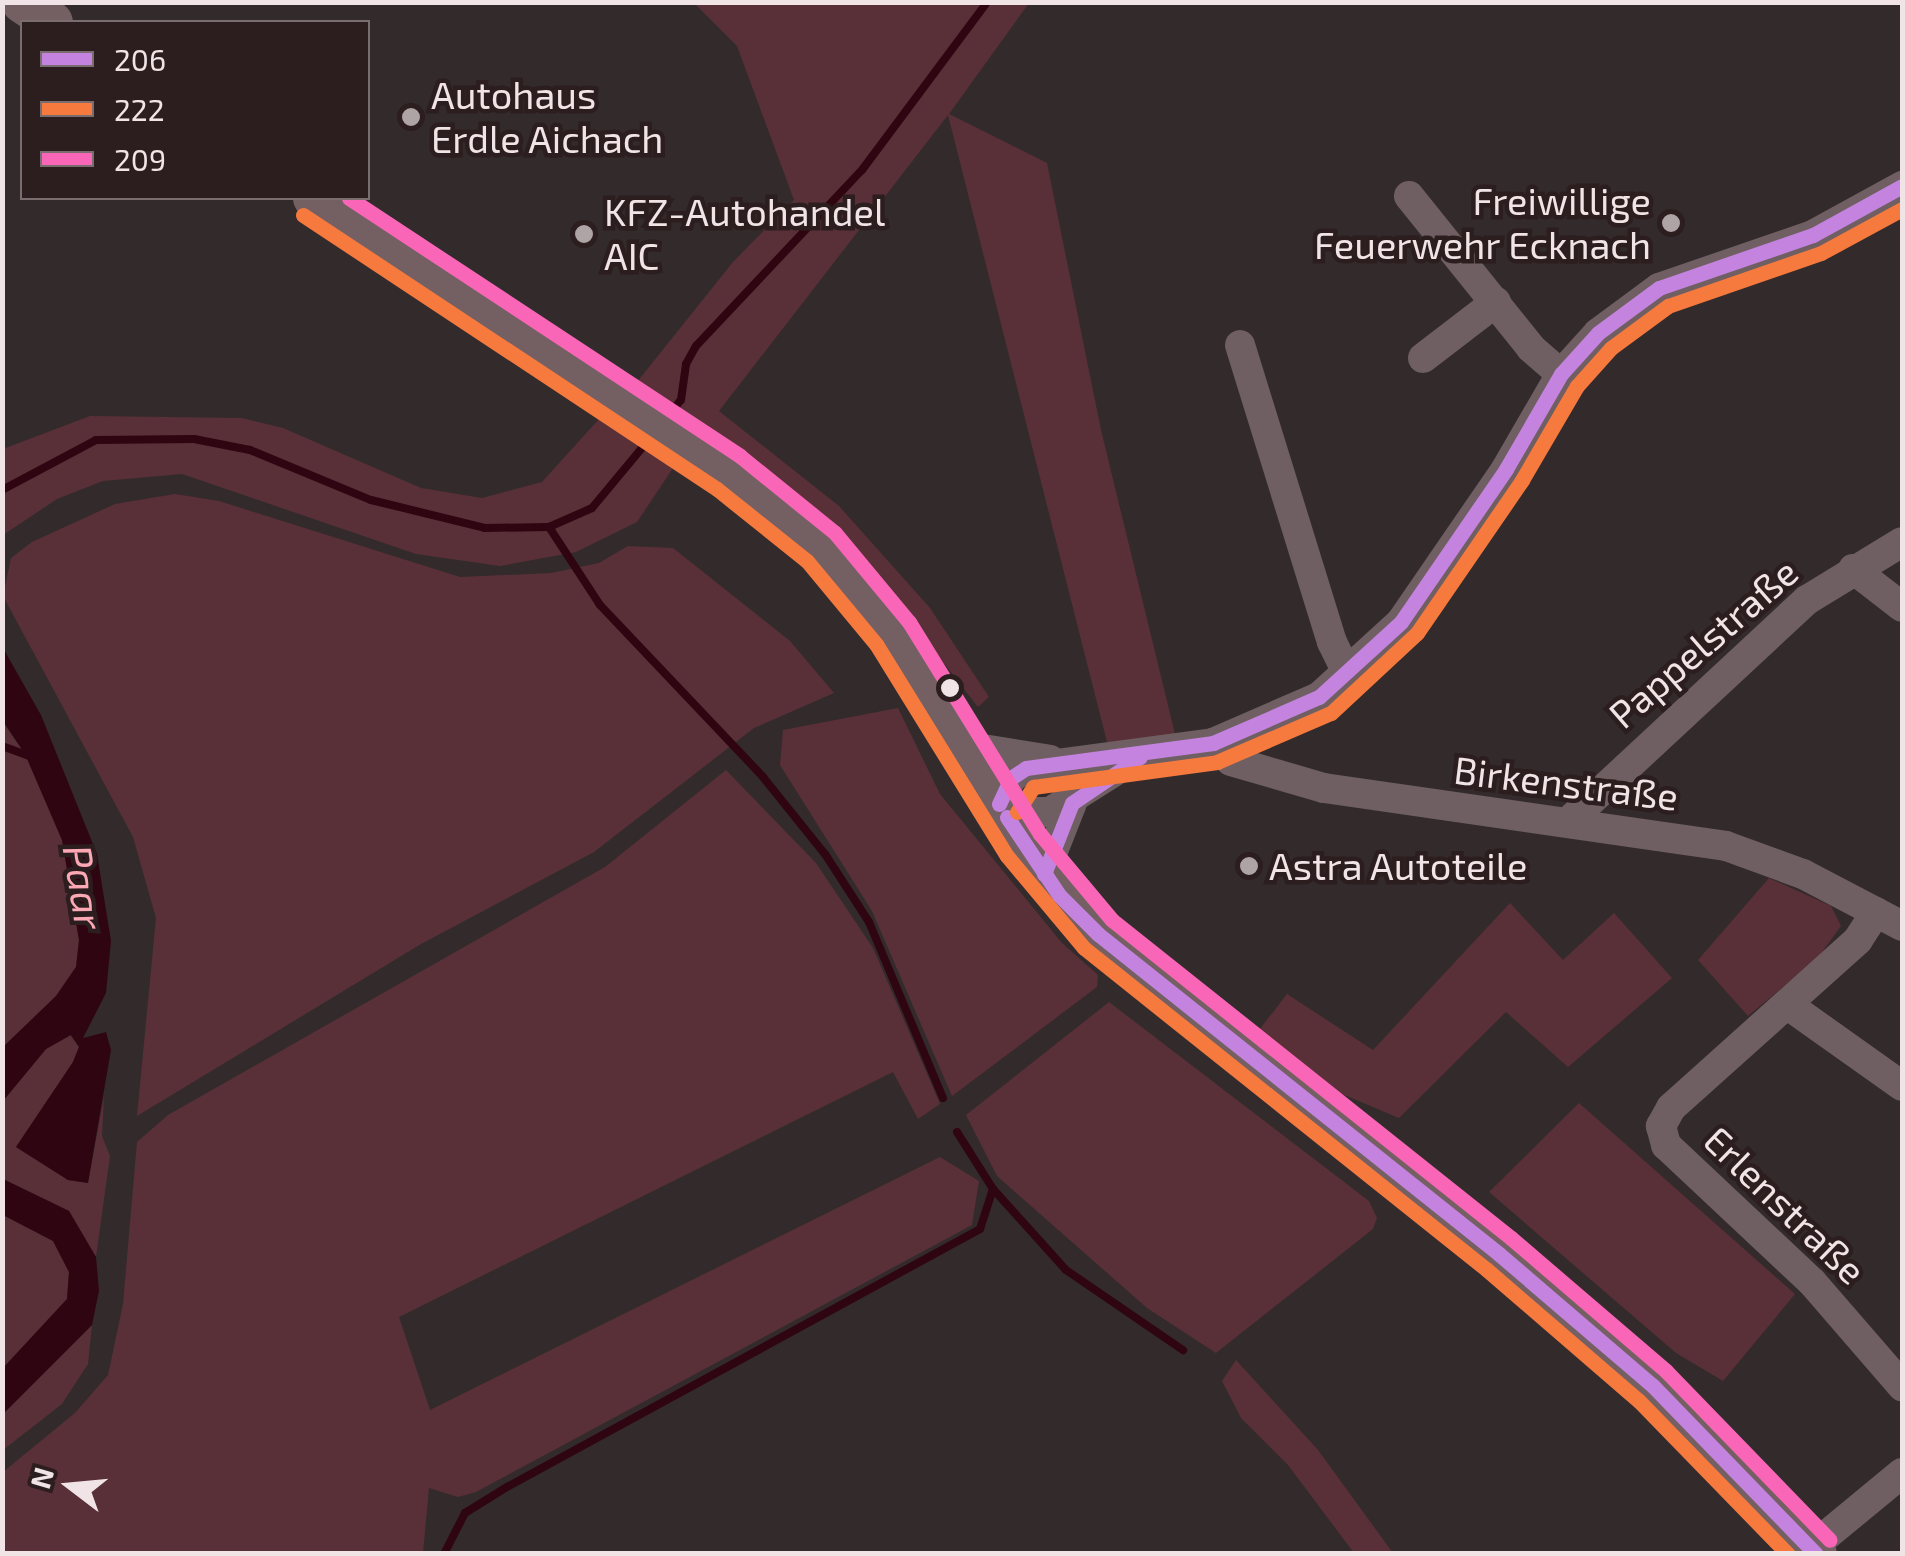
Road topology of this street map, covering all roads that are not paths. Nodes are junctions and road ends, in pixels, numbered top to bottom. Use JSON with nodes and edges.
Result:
{"nodes":[{"id":1,"x":22,"y":2,"type":"edge"},
{"id":2,"x":49,"y":20,"type":"edge"},
{"id":3,"x":1902,"y":186,"type":"edge"},
{"id":4,"x":1409,"y":196,"type":"dead end"},
{"id":5,"x":317,"y":200,"type":"edge"},
{"id":6,"x":1496,"y":302,"type":"junction"},
{"id":7,"x":1240,"y":345,"type":"dead end"},
{"id":8,"x":1422,"y":358,"type":"dead end"},
{"id":9,"x":1561,"y":374,"type":"junction"},
{"id":10,"x":1902,"y":542,"type":"edge"},
{"id":11,"x":1853,"y":569,"type":"junction"},
{"id":12,"x":1902,"y":607,"type":"edge"},
{"id":13,"x":1348,"y":675,"type":"junction"},
{"id":14,"x":1213,"y":743,"type":"junction"},
{"id":15,"x":964,"y":746,"type":"junction"},
{"id":16,"x":1137,"y":757,"type":"junction"},
{"id":17,"x":1058,"y":762,"type":"junction"},
{"id":18,"x":1072,"y":803,"type":"junction"},
{"id":19,"x":999,"y":804,"type":"junction"},
{"id":20,"x":1570,"y":821,"type":"junction"},
{"id":21,"x":1044,"y":874,"type":"junction"},
{"id":22,"x":1889,"y":919,"type":"edge"},
{"id":23,"x":1788,"y":1004,"type":"junction"},
{"id":24,"x":1902,"y":1086,"type":"edge"},
{"id":25,"x":1902,"y":1386,"type":"edge"},
{"id":26,"x":1902,"y":1474,"type":"edge"},
{"id":27,"x":1813,"y":1551,"type":"edge"}],
"edges":[{"from":1,"to":2,"type":"main road"},
{"from":3,"to":9,"type":"street"},
{"from":4,"to":6,"type":"street"},
{"from":5,"to":15,"type":"main road"},
{"from":6,"to":8,"type":"street"},
{"from":6,"to":9,"type":"street"},
{"from":7,"to":13,"type":"street"},
{"from":9,"to":13,"type":"street"},
{"from":10,"to":11,"type":"street","name":"Pappelstraße"},
{"from":11,"to":12,"type":"street"},
{"from":11,"to":20,"type":"street","name":"Pappelstraße"},
{"from":13,"to":14,"type":"street"},
{"from":14,"to":16,"type":"street"},
{"from":14,"to":20,"type":"street","name":"Birkenstraße"},
{"from":15,"to":17,"type":"street"},
{"from":15,"to":19,"type":"main road"},
{"from":16,"to":17,"type":"street"},
{"from":16,"to":18,"type":"street"},
{"from":17,"to":19,"type":"street"},
{"from":18,"to":19,"type":"street"},
{"from":18,"to":21,"type":"street"},
{"from":19,"to":21,"type":"main road"},
{"from":20,"to":22,"type":"street","name":"Birkenstraße"},
{"from":21,"to":27,"type":"main road"},
{"from":22,"to":23,"type":"street","name":"Erlenstraße"},
{"from":23,"to":24,"type":"street"},
{"from":23,"to":25,"type":"street","name":"Erlenstraße"},
{"from":26,"to":27,"type":"street"}]}
